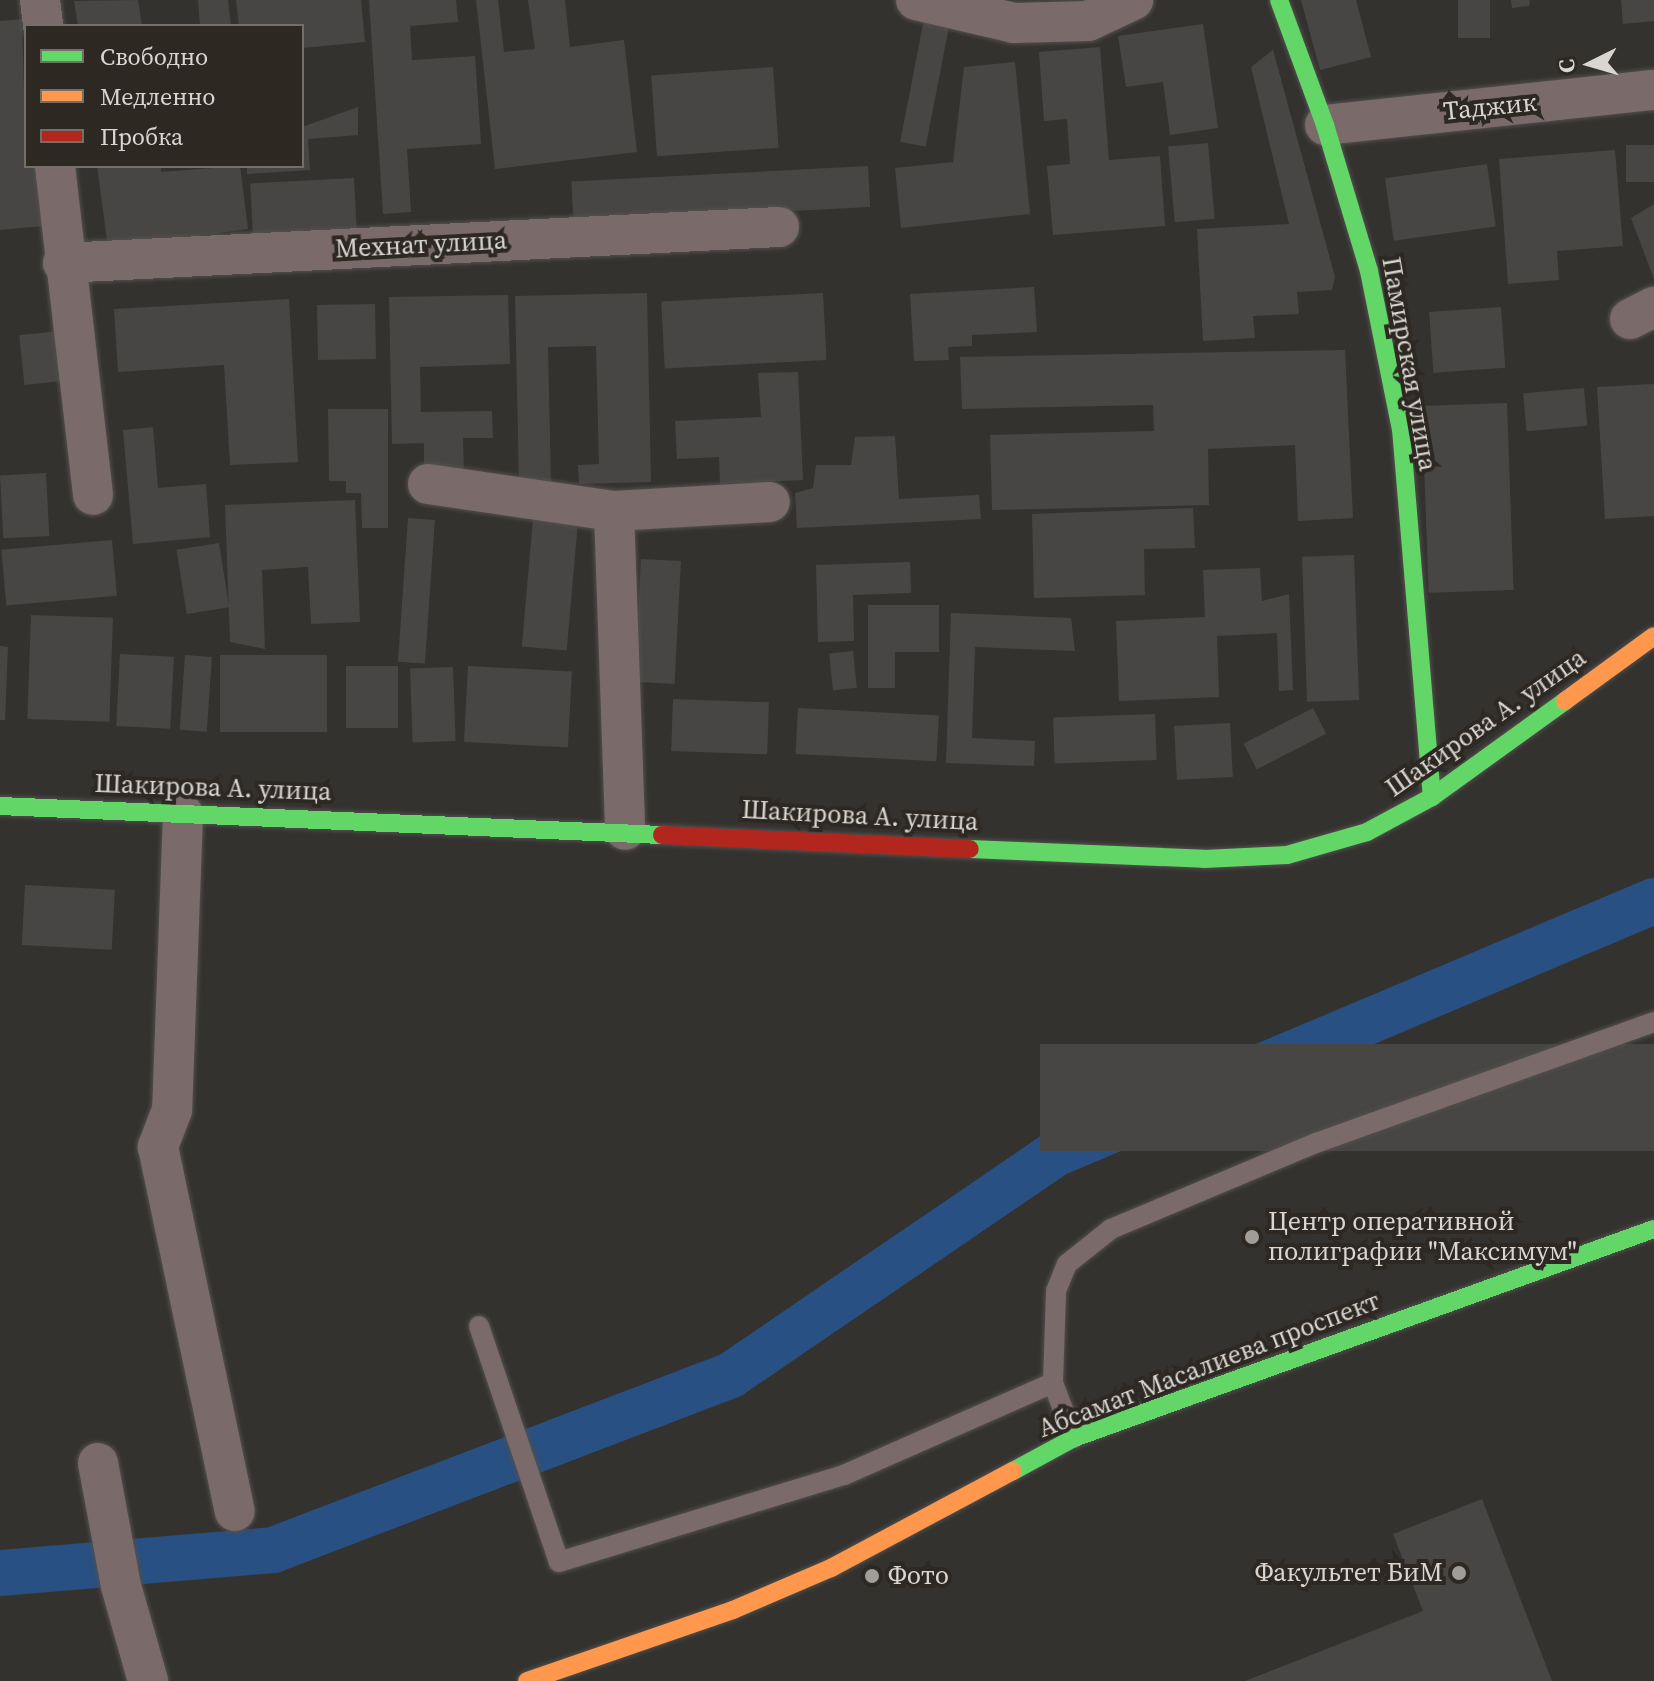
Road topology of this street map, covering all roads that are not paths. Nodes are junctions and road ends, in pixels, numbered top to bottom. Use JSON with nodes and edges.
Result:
{"nodes":[{"id":1,"x":40,"y":0,"type":"edge"},
{"id":2,"x":916,"y":0,"type":"edge"},
{"id":3,"x":1133,"y":0,"type":"edge"},
{"id":4,"x":1279,"y":0,"type":"edge"},
{"id":5,"x":43,"y":24,"type":"edge"},
{"id":6,"x":1654,"y":90,"type":"edge"},
{"id":7,"x":1325,"y":125,"type":"junction"},
{"id":8,"x":55,"y":168,"type":"edge"},
{"id":9,"x":779,"y":227,"type":"dead end"},
{"id":10,"x":63,"y":263,"type":"junction"},
{"id":11,"x":428,"y":484,"type":"dead end"},
{"id":12,"x":93,"y":495,"type":"dead end"},
{"id":13,"x":770,"y":502,"type":"dead end"},
{"id":14,"x":614,"y":511,"type":"junction"},
{"id":15,"x":1654,"y":636,"type":"edge"},
{"id":16,"x":1432,"y":797,"type":"junction"},
{"id":17,"x":0,"y":806,"type":"edge"},
{"id":18,"x":183,"y":814,"type":"junction"},
{"id":19,"x":625,"y":830,"type":"junction"},
{"id":20,"x":1654,"y":1022,"type":"edge"},
{"id":21,"x":1654,"y":1229,"type":"edge"},
{"id":22,"x":479,"y":1326,"type":"dead end"},
{"id":23,"x":1053,"y":1383,"type":"junction"},
{"id":24,"x":1074,"y":1438,"type":"junction"},
{"id":25,"x":98,"y":1463,"type":"dead end"},
{"id":26,"x":235,"y":1511,"type":"dead end"},
{"id":27,"x":602,"y":1654,"type":"junction"},
{"id":28,"x":609,"y":1676,"type":"edge"},
{"id":29,"x":148,"y":1681,"type":"edge"},
{"id":30,"x":527,"y":1681,"type":"edge"}],
"edges":[{"from":1,"to":5,"type":"street"},
{"from":2,"to":3,"type":"street"},
{"from":4,"to":7,"type":"main road","name":"Памирская улица"},
{"from":6,"to":7,"type":"street","name":"Таджик"},
{"from":7,"to":16,"type":"main road","name":"Памирская улица"},
{"from":8,"to":10,"type":"street"},
{"from":9,"to":10,"type":"street","name":"Мехнат улица"},
{"from":10,"to":12,"type":"street"},
{"from":11,"to":14,"type":"street"},
{"from":13,"to":14,"type":"street"},
{"from":14,"to":19,"type":"street"},
{"from":15,"to":16,"type":"main road","name":"Шакирова А. улица"},
{"from":16,"to":19,"type":"main road","name":"Шакирова А. улица"},
{"from":17,"to":18,"type":"main road","name":"Шакирова А. улица"},
{"from":18,"to":19,"type":"main road","name":"Шакирова А. улица"},
{"from":18,"to":26,"type":"street"},
{"from":20,"to":23,"type":"lane"},
{"from":21,"to":24,"type":"main road","name":"Абсамат Масалиева проспект"},
{"from":22,"to":23,"type":"lane"},
{"from":23,"to":24,"type":"lane"},
{"from":24,"to":27,"type":"main road","name":"Абсамат Масалиева проспект"},
{"from":25,"to":29,"type":"street"},
{"from":27,"to":28,"type":"main road"},
{"from":27,"to":30,"type":"main road","name":"Абсамат Масалиева проспект"}]}
